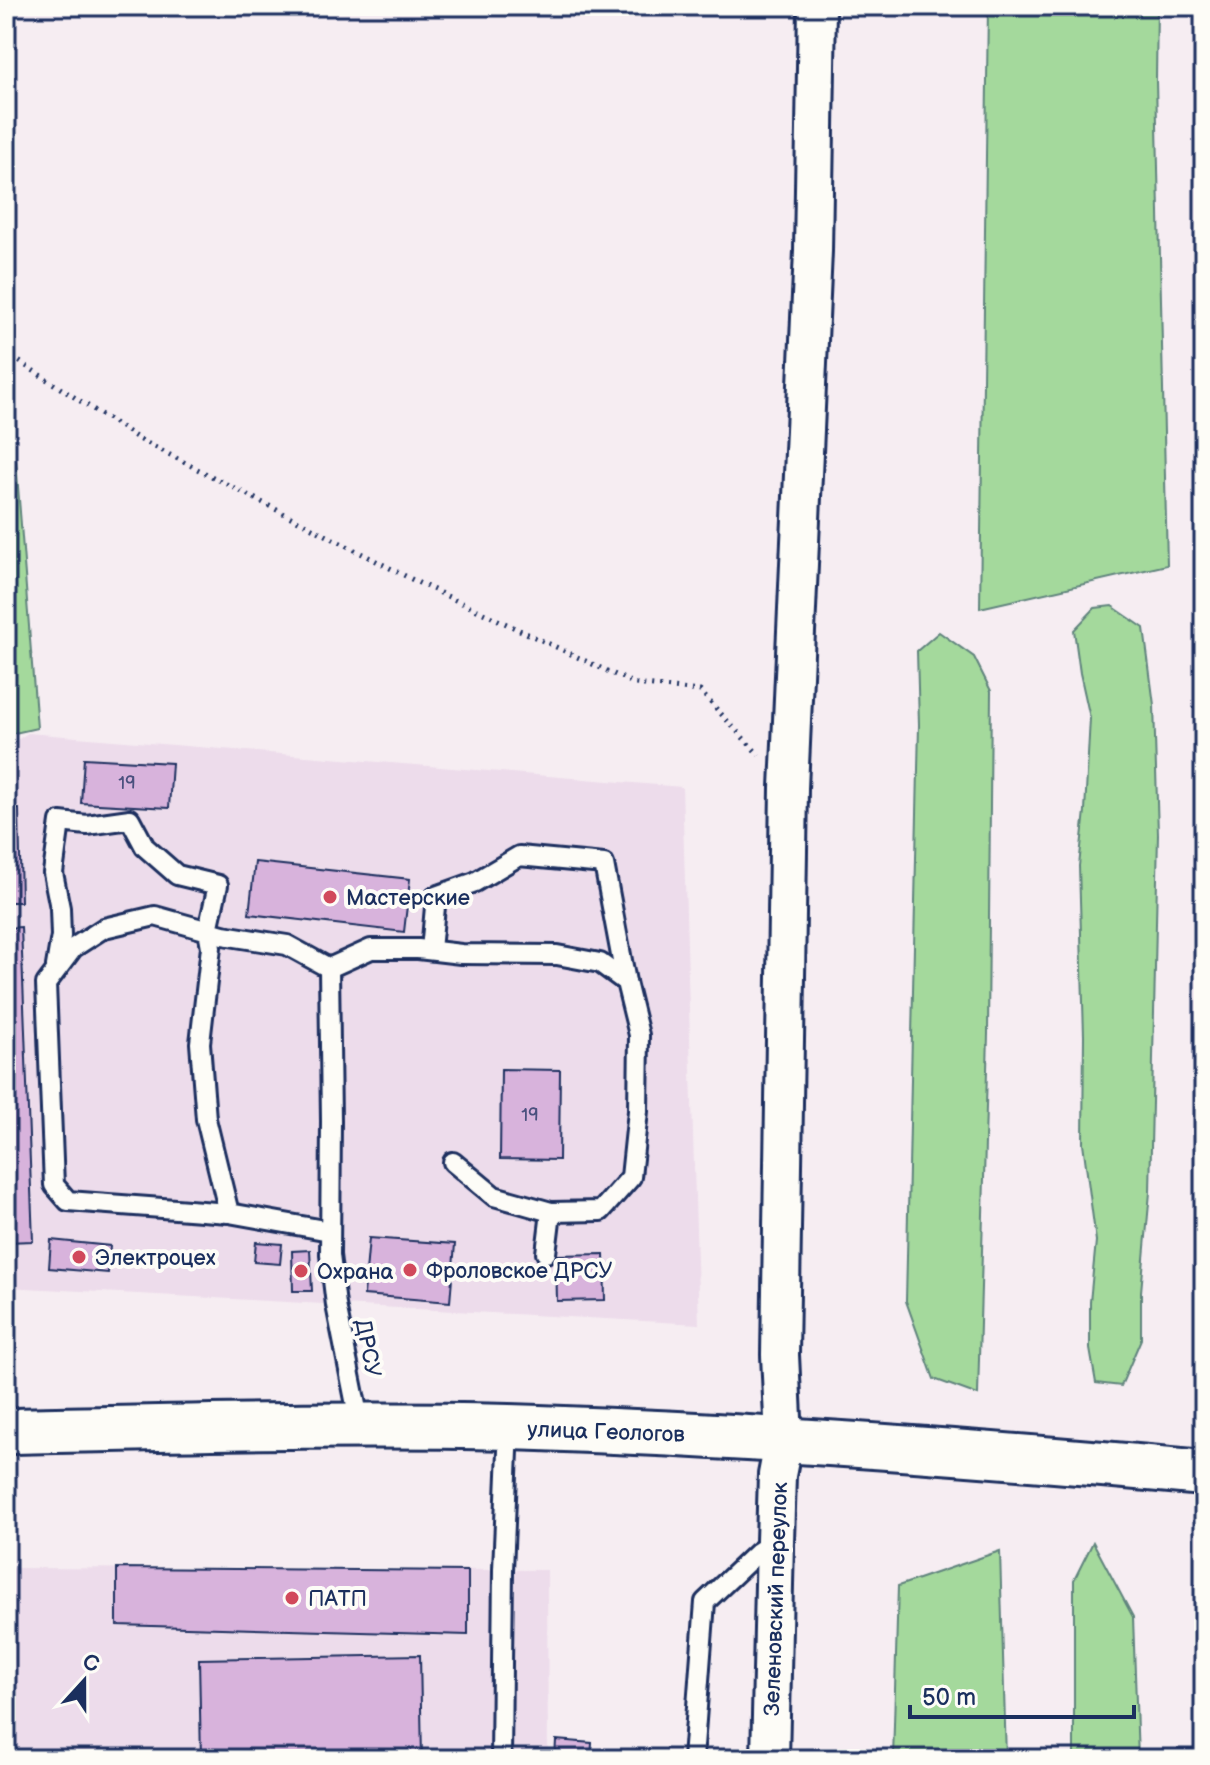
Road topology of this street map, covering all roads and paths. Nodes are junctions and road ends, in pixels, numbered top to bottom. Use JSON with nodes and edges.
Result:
{"nodes":[{"id":1,"x":817,"y":6,"type":"edge"},
{"id":2,"x":6,"y":353,"type":"edge"},
{"id":3,"x":789,"y":788,"type":"junction"},
{"id":4,"x":208,"y":930,"type":"junction"},
{"id":5,"x":431,"y":950,"type":"junction"},
{"id":6,"x":329,"y":968,"type":"junction"},
{"id":7,"x":56,"y":970,"type":"junction"},
{"id":8,"x":626,"y":982,"type":"junction"},
{"id":9,"x":453,"y":1162,"type":"dead end"},
{"id":10,"x":551,"y":1212,"type":"junction"},
{"id":11,"x":229,"y":1213,"type":"junction"},
{"id":12,"x":330,"y":1231,"type":"junction"},
{"id":13,"x":546,"y":1253,"type":"dead end"},
{"id":14,"x":360,"y":1425,"type":"junction"},
{"id":15,"x":509,"y":1427,"type":"junction"},
{"id":16,"x":6,"y":1431,"type":"edge"},
{"id":17,"x":784,"y":1439,"type":"junction"},
{"id":18,"x":1204,"y":1473,"type":"edge"},
{"id":19,"x":766,"y":1546,"type":"junction"},
{"id":20,"x":501,"y":1757,"type":"edge"},
{"id":21,"x":693,"y":1759,"type":"edge"},
{"id":22,"x":770,"y":1759,"type":"edge"}],
"edges":[{"from":1,"to":3,"type":"street","name":"Зеленовский переулок"},
{"from":2,"to":3,"type":"path"},
{"from":3,"to":17,"type":"street","name":"Зеленовский переулок"},
{"from":4,"to":6,"type":"lane"},
{"from":4,"to":7,"type":"lane"},
{"from":4,"to":7,"type":"lane"},
{"from":4,"to":11,"type":"lane"},
{"from":5,"to":6,"type":"lane"},
{"from":5,"to":8,"type":"lane"},
{"from":5,"to":8,"type":"lane"},
{"from":6,"to":12,"type":"lane","name":"ДРСУ"},
{"from":7,"to":11,"type":"lane"},
{"from":8,"to":10,"type":"lane"},
{"from":9,"to":10,"type":"lane"},
{"from":10,"to":13,"type":"lane"},
{"from":11,"to":12,"type":"lane"},
{"from":12,"to":14,"type":"lane","name":"ДРСУ"},
{"from":14,"to":15,"type":"street","name":"улица Геологов"},
{"from":14,"to":16,"type":"street","name":"улица Геологов"},
{"from":15,"to":17,"type":"street","name":"улица Геологов"},
{"from":15,"to":20,"type":"lane"},
{"from":17,"to":18,"type":"street","name":"улица Геологов"},
{"from":17,"to":19,"type":"street","name":"Зеленовский переулок"},
{"from":19,"to":21,"type":"lane"},
{"from":19,"to":22,"type":"street","name":"Зеленовский переулок"}]}
